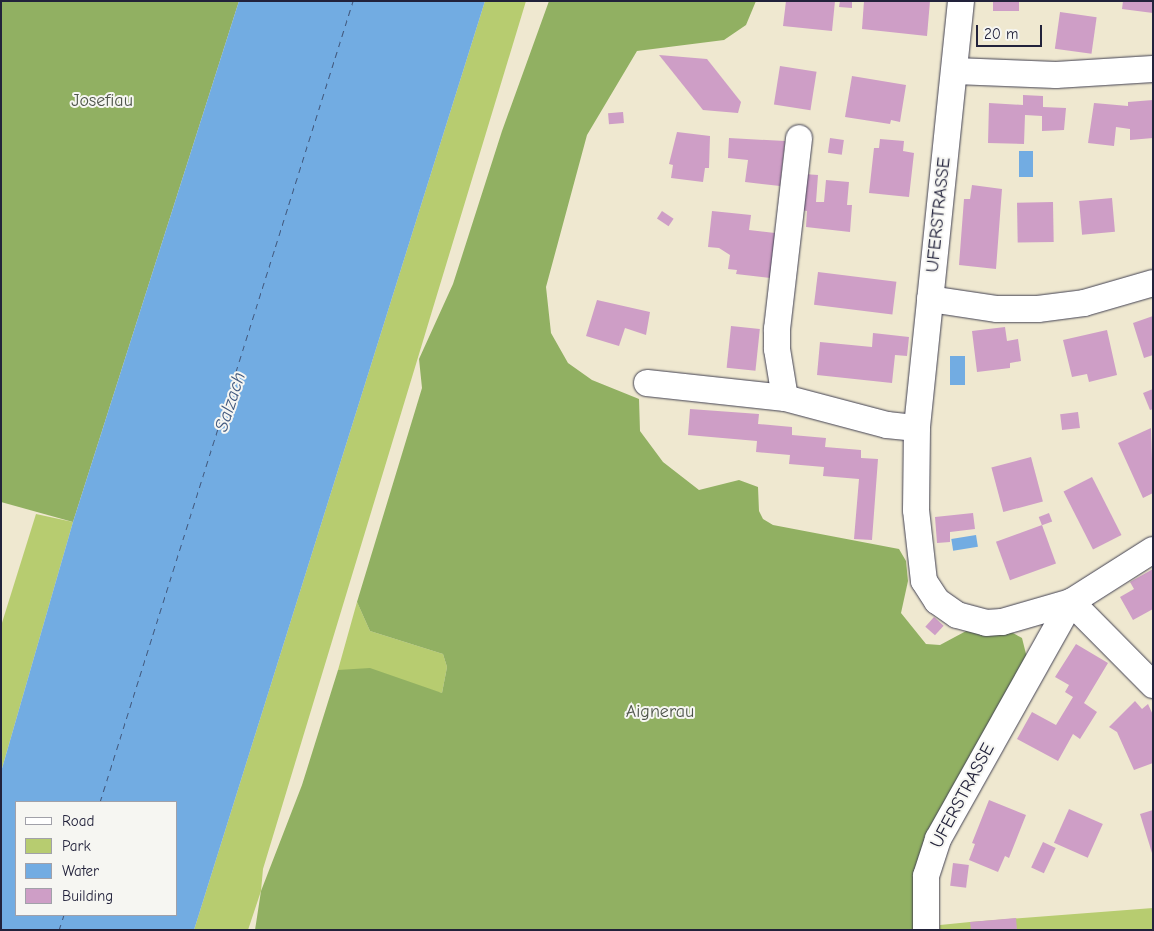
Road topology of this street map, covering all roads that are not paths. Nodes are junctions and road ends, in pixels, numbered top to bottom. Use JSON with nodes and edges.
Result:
{"nodes":[{"id":1,"x":961,"y":1,"type":"edge"},
{"id":2,"x":1153,"y":69,"type":"edge"},
{"id":3,"x":955,"y":71,"type":"junction"},
{"id":4,"x":799,"y":138,"type":"dead end"},
{"id":5,"x":1153,"y":283,"type":"edge"},
{"id":6,"x":930,"y":299,"type":"junction"},
{"id":7,"x":647,"y":383,"type":"dead end"},
{"id":8,"x":785,"y":398,"type":"junction"},
{"id":9,"x":917,"y":428,"type":"junction"},
{"id":10,"x":1153,"y":550,"type":"edge"},
{"id":11,"x":1071,"y":602,"type":"junction"},
{"id":12,"x":1002,"y":622,"type":"junction"},
{"id":13,"x":1033,"y":672,"type":"junction"},
{"id":14,"x":1153,"y":685,"type":"edge"},
{"id":15,"x":926,"y":930,"type":"edge"}],
"edges":[{"from":1,"to":3,"type":"street","name":"UFERSTRASSE"},
{"from":2,"to":3,"type":"street"},
{"from":3,"to":6,"type":"street","name":"UFERSTRASSE"},
{"from":4,"to":8,"type":"street"},
{"from":5,"to":6,"type":"street"},
{"from":6,"to":9,"type":"street","name":"UFERSTRASSE"},
{"from":7,"to":8,"type":"street"},
{"from":8,"to":9,"type":"street"},
{"from":9,"to":12,"type":"street","name":"UFERSTRASSE"},
{"from":10,"to":11,"type":"street"},
{"from":11,"to":12,"type":"street","name":"UFERSTRASSE"},
{"from":11,"to":13,"type":"street","name":"UFERSTRASSE"},
{"from":11,"to":14,"type":"street"},
{"from":12,"to":13,"type":"street","name":"UFERSTRASSE"},
{"from":13,"to":15,"type":"street","name":"UFERSTRASSE"}]}
